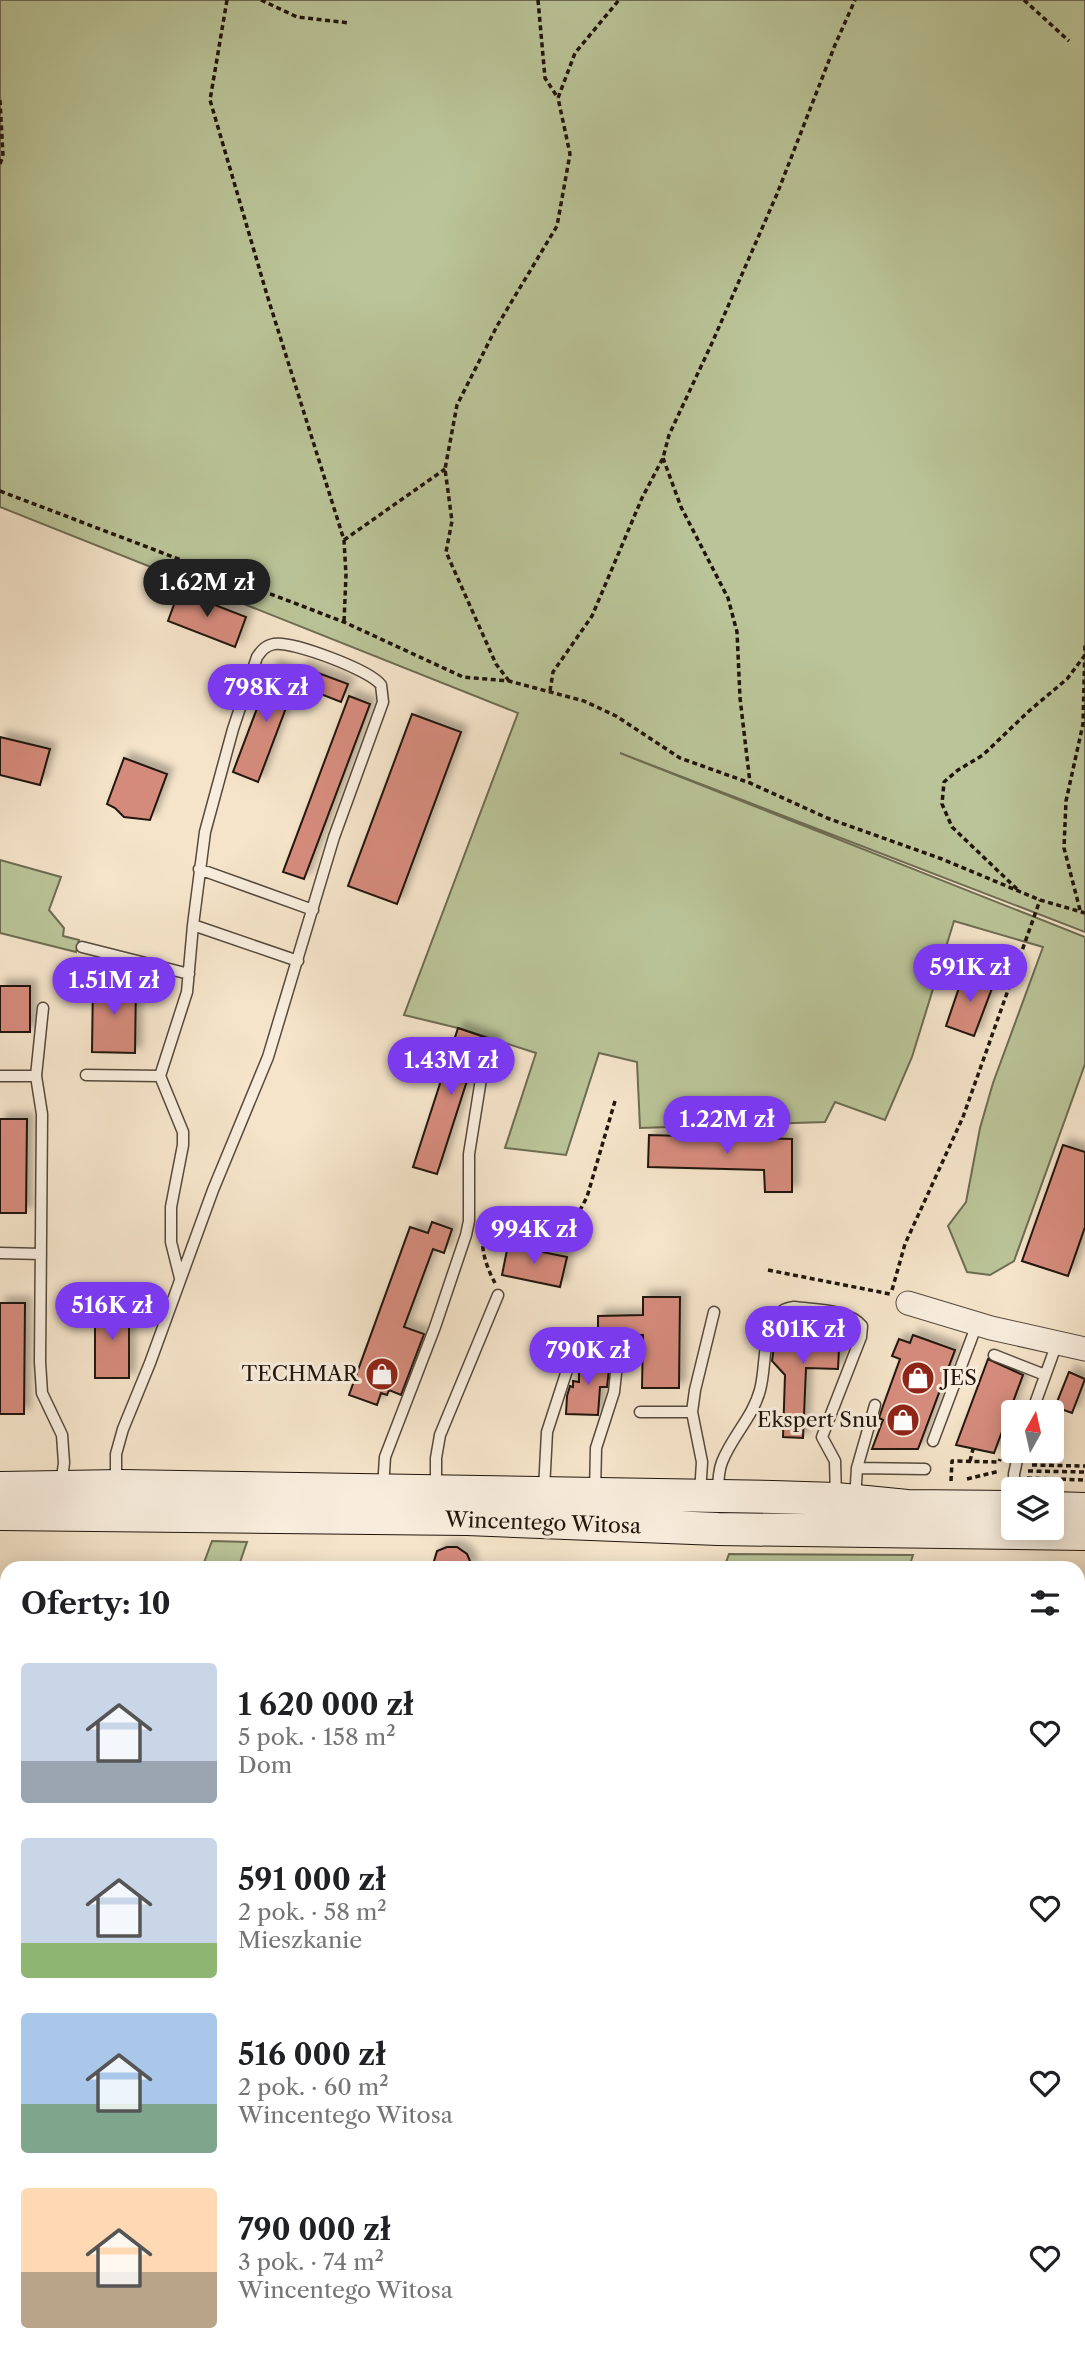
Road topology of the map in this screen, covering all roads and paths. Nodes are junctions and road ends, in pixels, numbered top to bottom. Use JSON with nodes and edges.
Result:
{"nodes":[{"id":1,"x":227,"y":0,"type":"edge"},
{"id":2,"x":261,"y":0,"type":"edge"},
{"id":3,"x":538,"y":0,"type":"edge"},
{"id":4,"x":618,"y":0,"type":"edge"},
{"id":5,"x":855,"y":0,"type":"edge"},
{"id":6,"x":1024,"y":0,"type":"edge"},
{"id":7,"x":350,"y":23,"type":"dead end"},
{"id":8,"x":1069,"y":41,"type":"dead end"},
{"id":9,"x":558,"y":98,"type":"junction"},
{"id":10,"x":0,"y":100,"type":"edge"},
{"id":11,"x":0,"y":164,"type":"edge"},
{"id":12,"x":663,"y":458,"type":"junction"},
{"id":13,"x":445,"y":469,"type":"junction"},
{"id":14,"x":0,"y":491,"type":"edge"},
{"id":15,"x":344,"y":540,"type":"junction"},
{"id":16,"x":344,"y":622,"type":"junction"},
{"id":17,"x":1085,"y":643,"type":"edge"},
{"id":18,"x":1085,"y":655,"type":"edge"},
{"id":19,"x":509,"y":681,"type":"junction"},
{"id":20,"x":550,"y":691,"type":"junction"},
{"id":21,"x":751,"y":783,"type":"junction"},
{"id":22,"x":199,"y":869,"type":"junction"},
{"id":23,"x":1020,"y":892,"type":"junction"},
{"id":24,"x":1040,"y":900,"type":"junction"},
{"id":25,"x":313,"y":909,"type":"junction"},
{"id":26,"x":1083,"y":912,"type":"edge"},
{"id":27,"x":193,"y":925,"type":"junction"},
{"id":28,"x":82,"y":947,"type":"dead end"},
{"id":29,"x":298,"y":961,"type":"junction"},
{"id":30,"x":189,"y":974,"type":"junction"},
{"id":31,"x":43,"y":1008,"type":"dead end"},
{"id":32,"x":86,"y":1075,"type":"dead end"},
{"id":33,"x":0,"y":1076,"type":"edge"},
{"id":34,"x":36,"y":1076,"type":"junction"},
{"id":35,"x":160,"y":1076,"type":"junction"},
{"id":36,"x":481,"y":1079,"type":"dead end"},
{"id":37,"x":615,"y":1101,"type":"dead end"},
{"id":38,"x":0,"y":1253,"type":"edge"},
{"id":39,"x":41,"y":1254,"type":"junction"},
{"id":40,"x":768,"y":1270,"type":"dead end"},
{"id":41,"x":180,"y":1278,"type":"junction"},
{"id":42,"x":498,"y":1295,"type":"joint"},
{"id":43,"x":899,"y":1299,"type":"junction"},
{"id":44,"x":714,"y":1312,"type":"dead end"},
{"id":45,"x":977,"y":1324,"type":"junction"},
{"id":46,"x":1058,"y":1342,"type":"junction"},
{"id":47,"x":1085,"y":1349,"type":"edge"},
{"id":48,"x":994,"y":1355,"type":"dead end"},
{"id":49,"x":1045,"y":1375,"type":"junction"},
{"id":50,"x":1036,"y":1400,"type":"edge"},
{"id":51,"x":875,"y":1405,"type":"dead end"},
{"id":52,"x":639,"y":1412,"type":"dead end"},
{"id":53,"x":692,"y":1412,"type":"junction"},
{"id":54,"x":933,"y":1441,"type":"dead end"},
{"id":55,"x":973,"y":1449,"type":"dead end"},
{"id":56,"x":1001,"y":1456,"type":"edge"},
{"id":57,"x":970,"y":1461,"type":"junction"},
{"id":58,"x":1016,"y":1463,"type":"edge"},
{"id":59,"x":1085,"y":1466,"type":"edge"},
{"id":60,"x":857,"y":1468,"type":"junction"},
{"id":61,"x":1015,"y":1468,"type":"junction"},
{"id":62,"x":925,"y":1469,"type":"dead end"},
{"id":63,"x":989,"y":1474,"type":"dead end"},
{"id":64,"x":1015,"y":1477,"type":"edge"},
{"id":65,"x":1064,"y":1479,"type":"edge"},
{"id":66,"x":1085,"y":1480,"type":"edge"},
{"id":67,"x":950,"y":1482,"type":"dead end"},
{"id":68,"x":61,"y":1487,"type":"junction"},
{"id":69,"x":116,"y":1487,"type":"junction"},
{"id":70,"x":0,"y":1488,"type":"edge"},
{"id":71,"x":383,"y":1490,"type":"junction"},
{"id":72,"x":436,"y":1491,"type":"junction"},
{"id":73,"x":544,"y":1493,"type":"junction"},
{"id":74,"x":1001,"y":1494,"type":"edge"},
{"id":75,"x":595,"y":1495,"type":"junction"},
{"id":76,"x":708,"y":1497,"type":"junction"},
{"id":77,"x":838,"y":1504,"type":"junction"},
{"id":78,"x":1064,"y":1508,"type":"edge"},
{"id":79,"x":1085,"y":1509,"type":"edge"},
{"id":80,"x":0,"y":1514,"type":"edge"},
{"id":81,"x":1085,"y":1534,"type":"edge"}],
"edges":[{"from":1,"to":15,"type":"path"},
{"from":2,"to":7,"type":"path"},
{"from":3,"to":9,"type":"path"},
{"from":4,"to":9,"type":"path"},
{"from":5,"to":12,"type":"path"},
{"from":6,"to":8,"type":"path"},
{"from":9,"to":13,"type":"path"},
{"from":10,"to":11,"type":"path"},
{"from":12,"to":20,"type":"path"},
{"from":12,"to":21,"type":"path"},
{"from":13,"to":15,"type":"path"},
{"from":13,"to":19,"type":"path"},
{"from":14,"to":16,"type":"path"},
{"from":15,"to":16,"type":"path"},
{"from":16,"to":19,"type":"path"},
{"from":17,"to":18,"type":"path"},
{"from":18,"to":23,"type":"path"},
{"from":18,"to":26,"type":"path"},
{"from":19,"to":20,"type":"path"},
{"from":20,"to":21,"type":"path"},
{"from":21,"to":23,"type":"path"},
{"from":22,"to":25,"type":"lane"},
{"from":22,"to":25,"type":"lane"},
{"from":22,"to":27,"type":"lane"},
{"from":23,"to":24,"type":"path"},
{"from":24,"to":26,"type":"path"},
{"from":24,"to":43,"type":"path"},
{"from":25,"to":29,"type":"lane"},
{"from":27,"to":29,"type":"lane"},
{"from":27,"to":30,"type":"lane"},
{"from":28,"to":30,"type":"lane"},
{"from":29,"to":41,"type":"lane"},
{"from":30,"to":35,"type":"lane"},
{"from":31,"to":34,"type":"lane"},
{"from":32,"to":35,"type":"lane"},
{"from":33,"to":34,"type":"lane"},
{"from":34,"to":39,"type":"lane"},
{"from":35,"to":41,"type":"lane"},
{"from":36,"to":71,"type":"lane"},
{"from":37,"to":42,"type":"path"},
{"from":38,"to":39,"type":"lane"},
{"from":39,"to":68,"type":"lane"},
{"from":40,"to":43,"type":"path"},
{"from":41,"to":69,"type":"lane"},
{"from":42,"to":72,"type":"lane"},
{"from":43,"to":45,"type":"street"},
{"from":44,"to":53,"type":"lane"},
{"from":45,"to":46,"type":"street"},
{"from":45,"to":54,"type":"lane"},
{"from":46,"to":47,"type":"street"},
{"from":46,"to":49,"type":"lane"},
{"from":48,"to":49,"type":"lane"},
{"from":49,"to":50,"type":"lane"},
{"from":51,"to":60,"type":"lane"},
{"from":52,"to":53,"type":"lane"},
{"from":53,"to":76,"type":"lane"},
{"from":55,"to":57,"type":"path"},
{"from":56,"to":57,"type":"path"},
{"from":57,"to":67,"type":"path"},
{"from":58,"to":61,"type":"lane"},
{"from":59,"to":61,"type":"path"},
{"from":60,"to":62,"type":"lane"},
{"from":60,"to":77,"type":"lane"},
{"from":61,"to":63,"type":"path"},
{"from":61,"to":64,"type":"lane"},
{"from":65,"to":66,"type":"path"},
{"from":68,"to":69,"type":"main road","name":"Wincentego Witosa"},
{"from":68,"to":70,"type":"main road","name":"Wincentego Witosa"},
{"from":69,"to":71,"type":"main road","name":"Wincentego Witosa"},
{"from":71,"to":72,"type":"main road","name":"Wincentego Witosa"},
{"from":72,"to":73,"type":"main road","name":"Wincentego Witosa"},
{"from":73,"to":75,"type":"main road","name":"Wincentego Witosa"},
{"from":73,"to":75,"type":"lane"},
{"from":74,"to":77,"type":"main road","name":"Wincentego Witosa"},
{"from":75,"to":76,"type":"main road","name":"Wincentego Witosa"},
{"from":76,"to":77,"type":"main road","name":"Wincentego Witosa"},
{"from":76,"to":77,"type":"lane"},
{"from":78,"to":79,"type":"main road"},
{"from":80,"to":81,"type":"main road","name":"Wincentego Witosa"}]}
